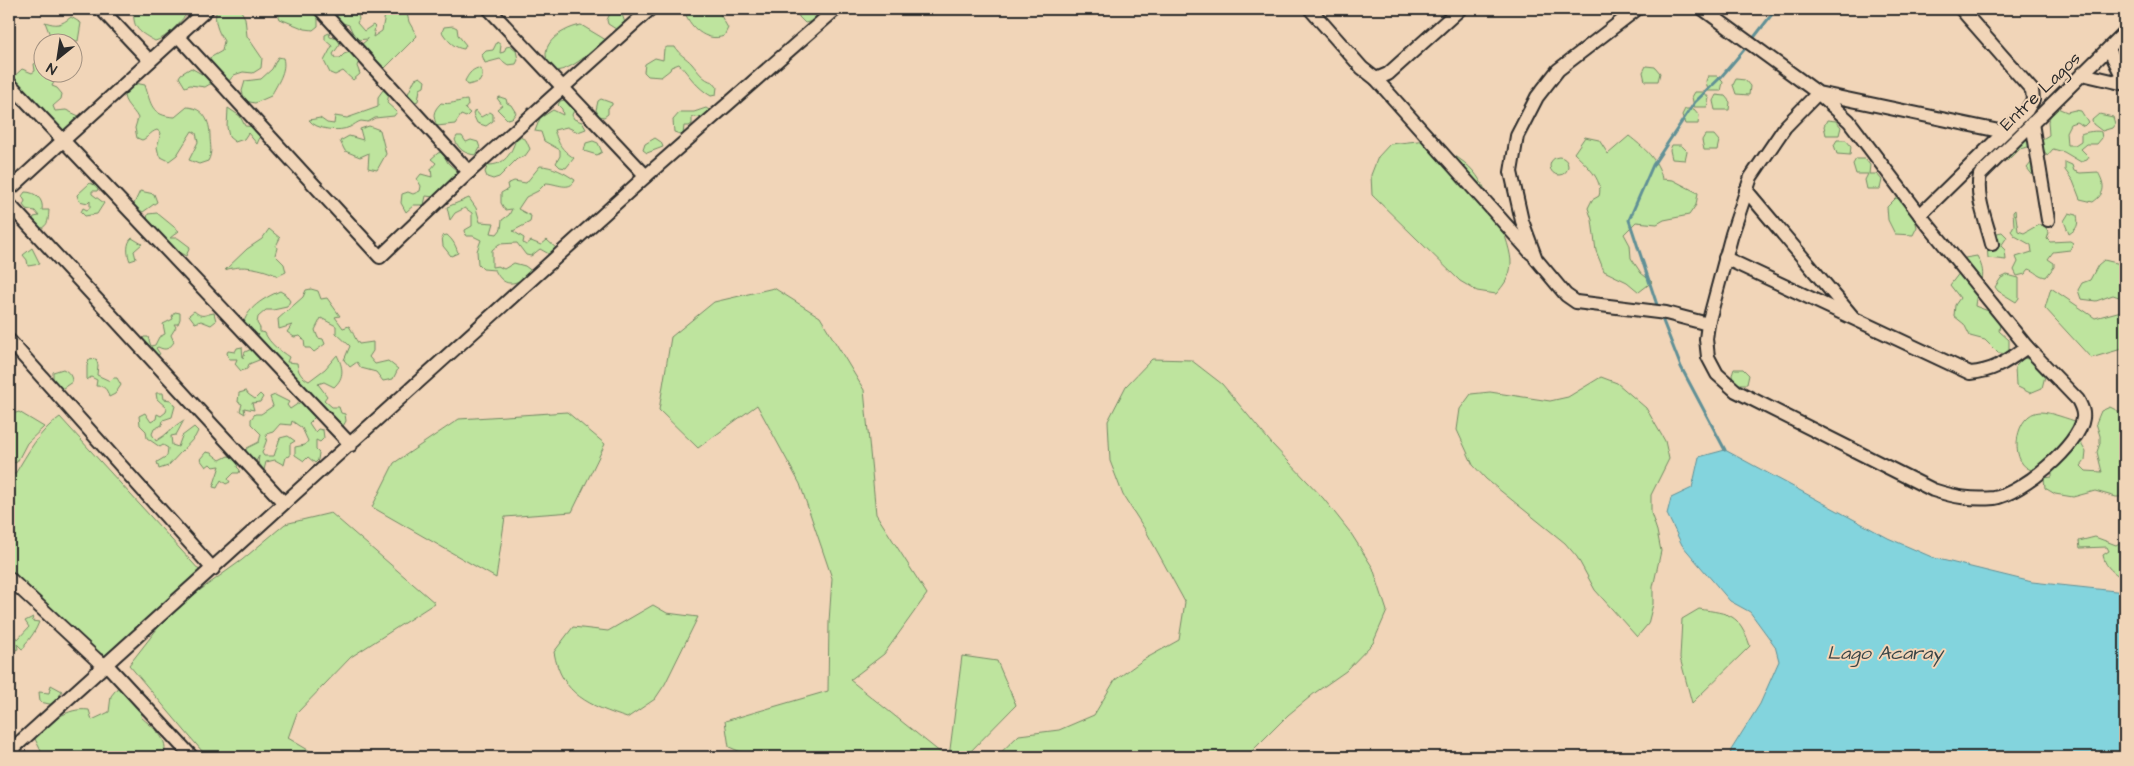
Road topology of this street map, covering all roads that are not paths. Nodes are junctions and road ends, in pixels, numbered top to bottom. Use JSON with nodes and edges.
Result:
{"nodes":[{"id":1,"x":101,"y":9,"type":"edge"},
{"id":2,"x":207,"y":9,"type":"edge"},
{"id":3,"x":320,"y":9,"type":"edge"},
{"id":4,"x":488,"y":9,"type":"edge"},
{"id":5,"x":836,"y":9,"type":"edge"},
{"id":6,"x":1310,"y":9,"type":"edge"},
{"id":7,"x":1460,"y":9,"type":"edge"},
{"id":8,"x":1637,"y":9,"type":"edge"},
{"id":9,"x":1702,"y":9,"type":"edge"},
{"id":10,"x":1960,"y":9,"type":"edge"},
{"id":11,"x":643,"y":11,"type":"edge"},
{"id":12,"x":2125,"y":32,"type":"edge"},
{"id":13,"x":178,"y":36,"type":"junction"},
{"id":14,"x":2109,"y":49,"type":"junction"},
{"id":15,"x":150,"y":61,"type":"junction"},
{"id":16,"x":2082,"y":74,"type":"junction"},
{"id":17,"x":1376,"y":78,"type":"junction"},
{"id":18,"x":9,"y":83,"type":"edge"},
{"id":19,"x":2125,"y":83,"type":"edge"},
{"id":20,"x":562,"y":87,"type":"junction"},
{"id":21,"x":1818,"y":93,"type":"junction"},
{"id":22,"x":2032,"y":123,"type":"junction"},
{"id":23,"x":2004,"y":132,"type":"junction"},
{"id":24,"x":62,"y":140,"type":"junction"},
{"id":25,"x":469,"y":172,"type":"junction"},
{"id":26,"x":646,"y":176,"type":"junction"},
{"id":27,"x":9,"y":190,"type":"edge"},
{"id":28,"x":1746,"y":190,"type":"junction"},
{"id":29,"x":9,"y":204,"type":"edge"},
{"id":30,"x":1920,"y":215,"type":"junction"},
{"id":31,"x":2048,"y":220,"type":"dead end"},
{"id":32,"x":1992,"y":244,"type":"dead end"},
{"id":33,"x":1725,"y":258,"type":"junction"},
{"id":34,"x":1536,"y":259,"type":"junction"},
{"id":35,"x":1855,"y":319,"type":"junction"},
{"id":36,"x":1708,"y":324,"type":"junction"},
{"id":37,"x":9,"y":340,"type":"edge"},
{"id":38,"x":2027,"y":346,"type":"junction"},
{"id":39,"x":351,"y":445,"type":"junction"},
{"id":40,"x":284,"y":503,"type":"junction"},
{"id":41,"x":213,"y":569,"type":"junction"},
{"id":42,"x":9,"y":578,"type":"edge"},
{"id":43,"x":107,"y":665,"type":"junction"},
{"id":44,"x":9,"y":752,"type":"edge"},
{"id":45,"x":192,"y":757,"type":"edge"}],
"edges":[{"from":1,"to":15,"type":"street"},
{"from":2,"to":13,"type":"street"},
{"from":3,"to":25,"type":"street"},
{"from":4,"to":20,"type":"street"},
{"from":5,"to":26,"type":"street"},
{"from":6,"to":17,"type":"street"},
{"from":7,"to":17,"type":"street"},
{"from":8,"to":34,"type":"street"},
{"from":9,"to":21,"type":"street"},
{"from":10,"to":23,"type":"street"},
{"from":11,"to":20,"type":"street"},
{"from":12,"to":14,"type":"street","name":"Entre Lagos"},
{"from":13,"to":15,"type":"street"},
{"from":13,"to":25,"type":"street"},
{"from":14,"to":16,"type":"street","name":"Entre Lagos"},
{"from":14,"to":19,"type":"street"},
{"from":15,"to":24,"type":"street"},
{"from":16,"to":19,"type":"street"},
{"from":16,"to":22,"type":"street","name":"Entre Lagos"},
{"from":17,"to":34,"type":"street"},
{"from":18,"to":24,"type":"street"},
{"from":20,"to":25,"type":"street"},
{"from":20,"to":26,"type":"street"},
{"from":21,"to":23,"type":"street"},
{"from":21,"to":28,"type":"street"},
{"from":21,"to":30,"type":"street"},
{"from":22,"to":31,"type":"street"},
{"from":22,"to":32,"type":"street","name":"Entre Lagos"},
{"from":23,"to":30,"type":"street"},
{"from":24,"to":27,"type":"street"},
{"from":24,"to":39,"type":"street"},
{"from":26,"to":39,"type":"street"},
{"from":28,"to":33,"type":"street"},
{"from":28,"to":35,"type":"street"},
{"from":29,"to":40,"type":"street"},
{"from":30,"to":38,"type":"street"},
{"from":33,"to":35,"type":"street"},
{"from":33,"to":36,"type":"street"},
{"from":34,"to":36,"type":"street"},
{"from":35,"to":38,"type":"street"},
{"from":36,"to":38,"type":"street"},
{"from":37,"to":41,"type":"street"},
{"from":39,"to":40,"type":"street"},
{"from":40,"to":41,"type":"street"},
{"from":41,"to":43,"type":"street"},
{"from":42,"to":43,"type":"street"},
{"from":43,"to":44,"type":"street"},
{"from":43,"to":45,"type":"street"}]}
